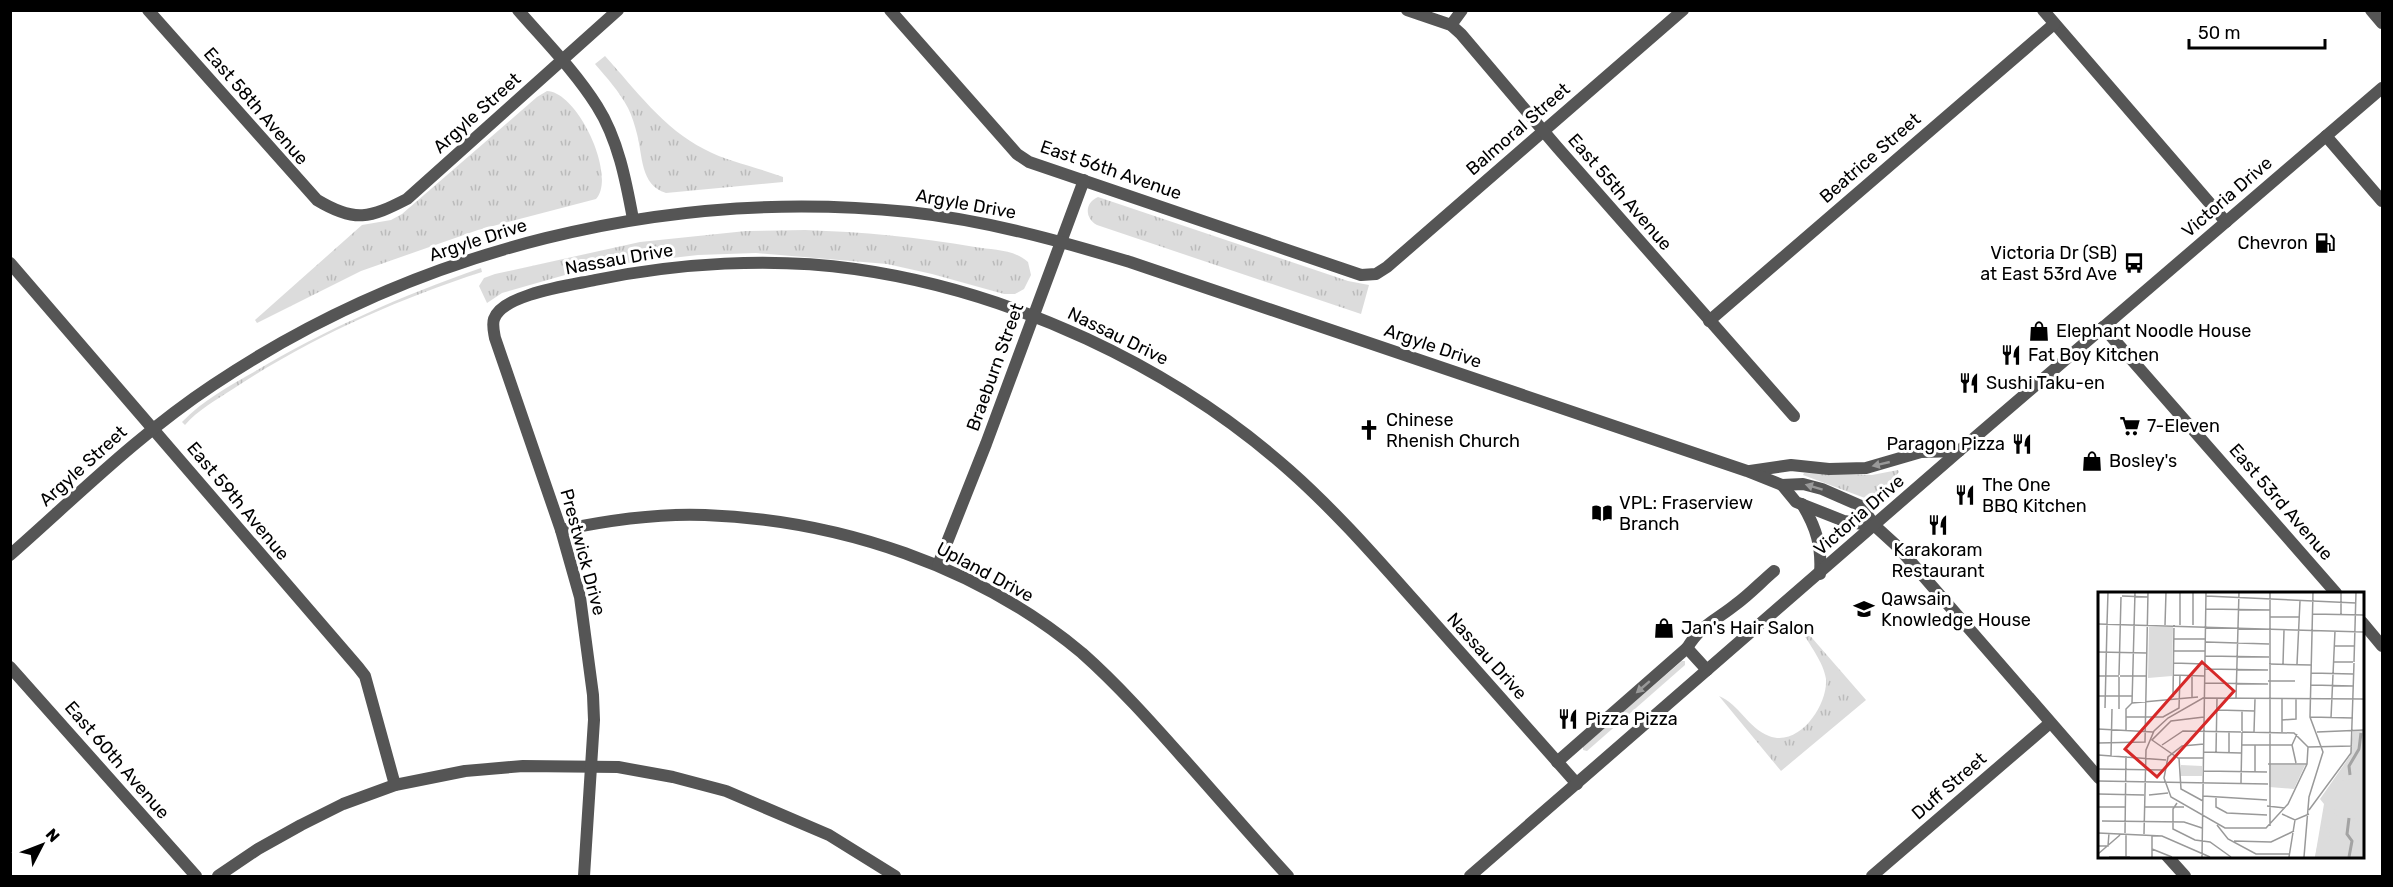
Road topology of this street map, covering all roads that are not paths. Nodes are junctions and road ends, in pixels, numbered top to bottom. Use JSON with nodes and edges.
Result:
{"nodes":[{"id":1,"x":148,"y":10,"type":"edge"},
{"id":2,"x":518,"y":10,"type":"edge"},
{"id":3,"x":618,"y":10,"type":"edge"},
{"id":4,"x":890,"y":10,"type":"edge"},
{"id":5,"x":1407,"y":10,"type":"edge"},
{"id":6,"x":1462,"y":10,"type":"edge"},
{"id":7,"x":1683,"y":10,"type":"edge"},
{"id":8,"x":2043,"y":10,"type":"edge"},
{"id":9,"x":2371,"y":10,"type":"edge"},
{"id":10,"x":2382,"y":23,"type":"edge"},
{"id":11,"x":2054,"y":24,"type":"junction"},
{"id":12,"x":1451,"y":25,"type":"junction"},
{"id":13,"x":562,"y":61,"type":"junction"},
{"id":14,"x":2382,"y":88,"type":"edge"},
{"id":15,"x":1544,"y":131,"type":"junction"},
{"id":16,"x":2326,"y":136,"type":"junction"},
{"id":17,"x":1084,"y":180,"type":"junction"},
{"id":18,"x":2382,"y":201,"type":"edge"},
{"id":19,"x":347,"y":214,"type":"joint"},
{"id":20,"x":633,"y":219,"type":"junction"},
{"id":21,"x":2226,"y":222,"type":"junction"},
{"id":22,"x":1062,"y":242,"type":"junction"},
{"id":23,"x":10,"y":263,"type":"edge"},
{"id":24,"x":1376,"y":274,"type":"joint"},
{"id":25,"x":1033,"y":316,"type":"junction"},
{"id":26,"x":494,"y":318,"type":"joint"},
{"id":27,"x":1709,"y":321,"type":"junction"},
{"id":28,"x":2103,"y":327,"type":"junction"},
{"id":29,"x":1794,"y":416,"type":"dead end"},
{"id":30,"x":153,"y":429,"type":"junction"},
{"id":31,"x":1959,"y":451,"type":"junction"},
{"id":32,"x":1747,"y":471,"type":"junction"},
{"id":33,"x":1782,"y":485,"type":"junction"},
{"id":34,"x":1801,"y":504,"type":"junction"},
{"id":35,"x":1875,"y":525,"type":"junction"},
{"id":36,"x":561,"y":530,"type":"junction"},
{"id":37,"x":10,"y":555,"type":"edge"},
{"id":38,"x":938,"y":565,"type":"junction"},
{"id":39,"x":1774,"y":571,"type":"dead end"},
{"id":40,"x":1820,"y":574,"type":"junction"},
{"id":41,"x":2335,"y":592,"type":"edge"},
{"id":42,"x":2363,"y":624,"type":"edge"},
{"id":43,"x":2382,"y":646,"type":"edge"},
{"id":44,"x":1687,"y":648,"type":"junction"},
{"id":45,"x":10,"y":667,"type":"edge"},
{"id":46,"x":1707,"y":670,"type":"junction"},
{"id":47,"x":2050,"y":723,"type":"junction"},
{"id":48,"x":1557,"y":762,"type":"junction"},
{"id":49,"x":591,"y":766,"type":"junction"},
{"id":50,"x":2098,"y":777,"type":"edge"},
{"id":51,"x":1577,"y":784,"type":"junction"},
{"id":52,"x":395,"y":785,"type":"junction"},
{"id":53,"x":2169,"y":857,"type":"edge"},
{"id":54,"x":196,"y":876,"type":"edge"},
{"id":55,"x":218,"y":876,"type":"edge"},
{"id":56,"x":584,"y":876,"type":"edge"},
{"id":57,"x":895,"y":876,"type":"edge"},
{"id":58,"x":1288,"y":876,"type":"edge"},
{"id":59,"x":1470,"y":876,"type":"edge"},
{"id":60,"x":1872,"y":876,"type":"edge"},
{"id":61,"x":2185,"y":876,"type":"edge"}],
"edges":[{"from":1,"to":19,"type":"street","name":"East 58th Avenue"},
{"from":2,"to":13,"type":"street"},
{"from":3,"to":13,"type":"street","name":"Argyle Street"},
{"from":4,"to":17,"type":"street","name":"East 56th Avenue"},
{"from":5,"to":12,"type":"street","name":"East 55th Avenue"},
{"from":6,"to":12,"type":"street"},
{"from":7,"to":15,"type":"street","name":"Balmoral Street"},
{"from":8,"to":11,"type":"street"},
{"from":9,"to":10,"type":"street"},
{"from":11,"to":21,"type":"street"},
{"from":11,"to":27,"type":"street","name":"Beatrice Street"},
{"from":12,"to":15,"type":"street","name":"East 55th Avenue"},
{"from":13,"to":19,"type":"street","name":"Argyle Street"},
{"from":13,"to":20,"type":"street"},
{"from":14,"to":16,"type":"street","name":"Victoria Drive"},
{"from":15,"to":24,"type":"street","name":"Balmoral Street"},
{"from":15,"to":27,"type":"street","name":"East 55th Avenue"},
{"from":16,"to":18,"type":"street"},
{"from":16,"to":21,"type":"street","name":"Victoria Drive"},
{"from":17,"to":22,"type":"street","name":"Braeburn Street"},
{"from":17,"to":24,"type":"street","name":"East 56th Avenue"},
{"from":20,"to":22,"type":"street","name":"Argyle Drive"},
{"from":20,"to":30,"type":"street","name":"Argyle Drive"},
{"from":21,"to":28,"type":"street","name":"Victoria Drive"},
{"from":22,"to":25,"type":"street","name":"Braeburn Street"},
{"from":22,"to":32,"type":"street","name":"Argyle Drive"},
{"from":23,"to":30,"type":"street","name":"East 59th Avenue"},
{"from":25,"to":26,"type":"street","name":"Nassau Drive"},
{"from":25,"to":38,"type":"street","name":"Braeburn Street"},
{"from":25,"to":48,"type":"street","name":"Nassau Drive"},
{"from":26,"to":36,"type":"street","name":"Prestwick Drive"},
{"from":27,"to":29,"type":"street","name":"East 55th Avenue"},
{"from":28,"to":31,"type":"street","name":"Victoria Drive"},
{"from":28,"to":41,"type":"street","name":"East 53rd Avenue"},
{"from":30,"to":37,"type":"street","name":"Argyle Street"},
{"from":30,"to":52,"type":"street","name":"East 59th Avenue"},
{"from":31,"to":32,"type":"street","one_way":true},
{"from":31,"to":35,"type":"street","name":"Victoria Drive"},
{"from":32,"to":33,"type":"street","name":"Argyle Drive"},
{"from":33,"to":34,"type":"street","name":"Argyle Drive"},
{"from":35,"to":33,"type":"street","name":"Argyle Drive","one_way":true},
{"from":34,"to":35,"type":"street","name":"Argyle Drive"},
{"from":34,"to":40,"type":"street"},
{"from":35,"to":40,"type":"street","name":"Victoria Drive"},
{"from":35,"to":47,"type":"street"},
{"from":36,"to":38,"type":"street","name":"Upland Drive"},
{"from":36,"to":49,"type":"street","name":"Prestwick Drive"},
{"from":38,"to":58,"type":"street","name":"Upland Drive"},
{"from":39,"to":44,"type":"street"},
{"from":40,"to":46,"type":"street","name":"Victoria Drive"},
{"from":42,"to":43,"type":"street"},
{"from":44,"to":46,"type":"street"},
{"from":44,"to":48,"type":"street","one_way":true},
{"from":45,"to":54,"type":"street","name":"East 60th Avenue"},
{"from":46,"to":51,"type":"street","name":"Victoria Drive"},
{"from":47,"to":50,"type":"street"},
{"from":47,"to":60,"type":"street","name":"Duff Street"},
{"from":48,"to":51,"type":"street","name":"Nassau Drive"},
{"from":49,"to":52,"type":"street"},
{"from":49,"to":56,"type":"street","name":"Prestwick Drive"},
{"from":49,"to":57,"type":"street"},
{"from":51,"to":59,"type":"street","name":"Victoria Drive"},
{"from":52,"to":55,"type":"street"},
{"from":53,"to":61,"type":"street"}]}
